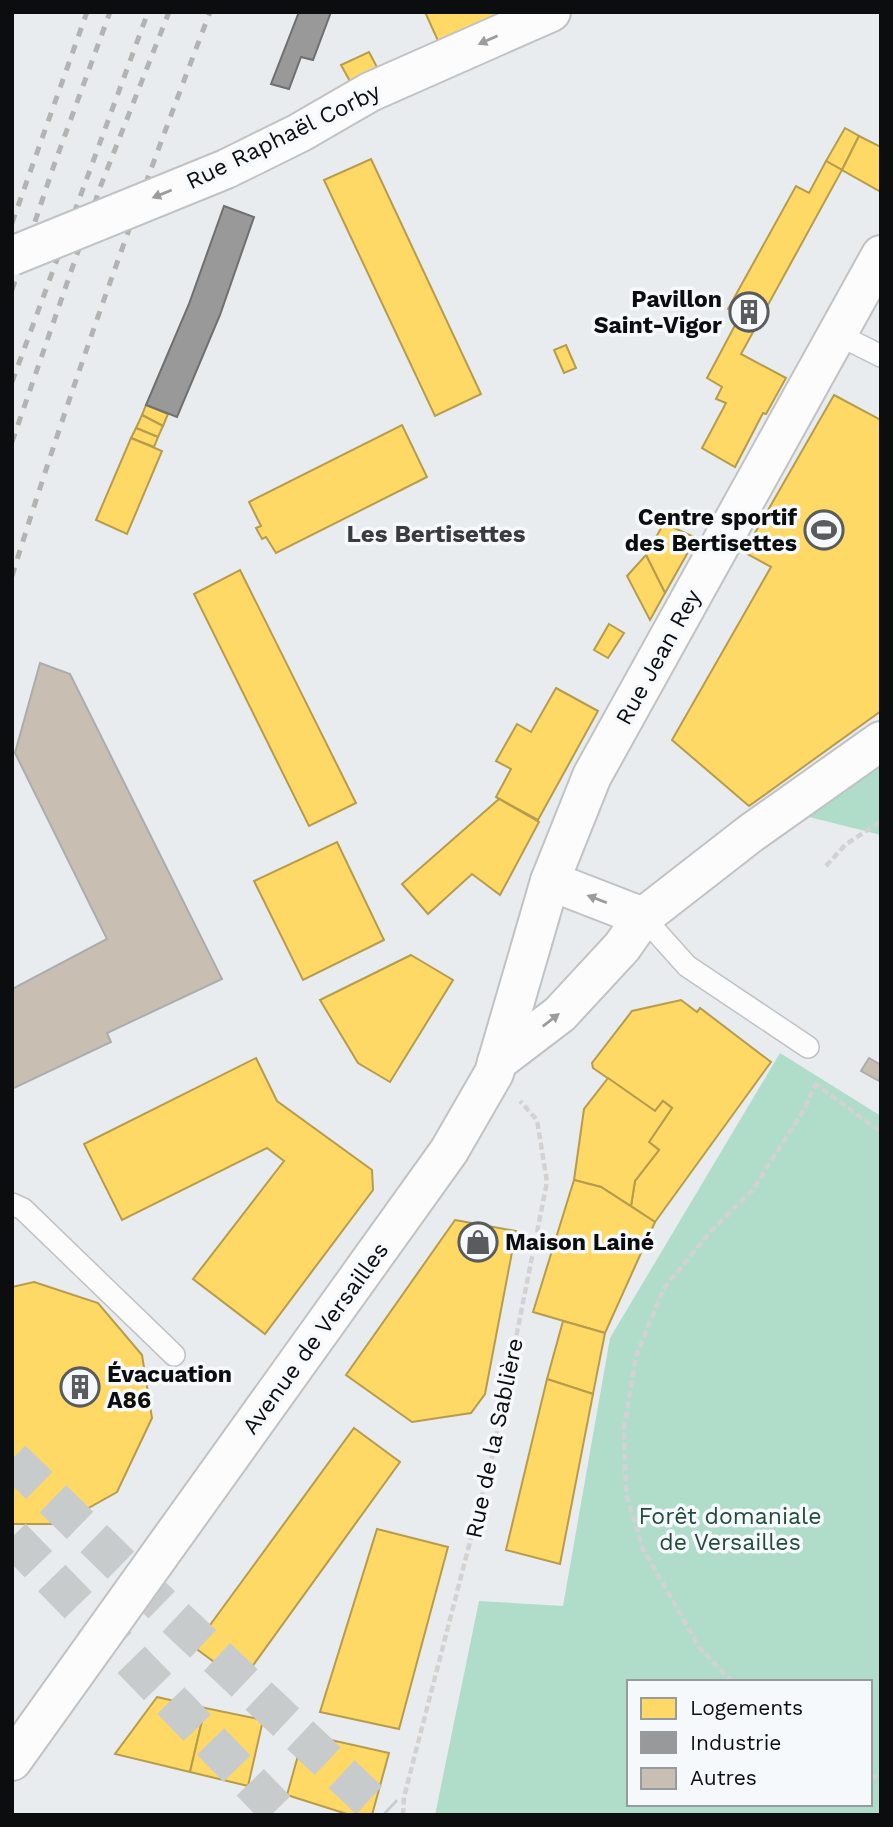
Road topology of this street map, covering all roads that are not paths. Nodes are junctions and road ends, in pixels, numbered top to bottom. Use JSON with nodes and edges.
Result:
{"nodes":[{"id":1,"x":551,"y":12,"type":"edge"},
{"id":2,"x":881,"y":255,"type":"edge"},
{"id":3,"x":12,"y":256,"type":"edge"},
{"id":4,"x":837,"y":334,"type":"junction"},
{"id":5,"x":881,"y":356,"type":"edge"},
{"id":6,"x":881,"y":741,"type":"edge"},
{"id":7,"x":550,"y":881,"type":"junction"},
{"id":8,"x":643,"y":917,"type":"junction"},
{"id":9,"x":808,"y":1047,"type":"dead end"},
{"id":10,"x":496,"y":1067,"type":"junction"},
{"id":11,"x":12,"y":1204,"type":"edge"},
{"id":12,"x":174,"y":1355,"type":"dead end"},
{"id":13,"x":12,"y":1761,"type":"edge"}],
"edges":[{"from":1,"to":3,"type":"street","name":"Rue Raphaël Corby","one_way":true,"bridge":true},
{"from":2,"to":4,"type":"street","name":"Rue Jean Rey"},
{"from":4,"to":5,"type":"lane"},
{"from":4,"to":7,"type":"street","name":"Rue Jean Rey"},
{"from":6,"to":8,"type":"street"},
{"from":8,"to":7,"type":"street","one_way":true},
{"from":7,"to":10,"type":"street","name":"Avenue de Versailles"},
{"from":8,"to":9,"type":"lane"},
{"from":10,"to":8,"type":"street","one_way":true},
{"from":10,"to":13,"type":"street","name":"Avenue de Versailles"},
{"from":11,"to":12,"type":"lane"}]}
